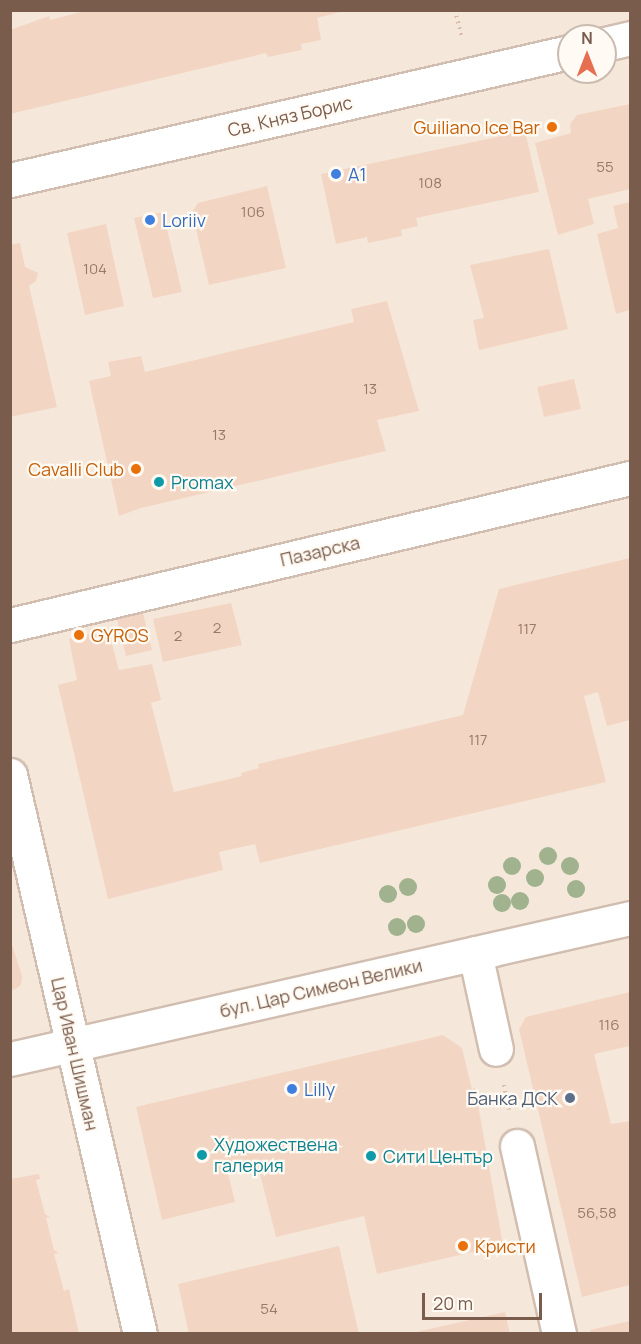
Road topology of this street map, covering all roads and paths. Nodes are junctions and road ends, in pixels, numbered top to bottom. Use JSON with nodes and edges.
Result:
{"nodes":[{"id":1,"x":557,"y":55,"type":"edge"},
{"id":2,"x":10,"y":180,"type":"edge"},
{"id":3,"x":630,"y":478,"type":"edge"},
{"id":4,"x":10,"y":625,"type":"edge"},
{"id":5,"x":10,"y":775,"type":"edge"},
{"id":6,"x":630,"y":918,"type":"edge"},
{"id":7,"x":475,"y":953,"type":"junction"},
{"id":8,"x":73,"y":1044,"type":"junction"},
{"id":9,"x":495,"y":1049,"type":"joint"},
{"id":10,"x":10,"y":1059,"type":"edge"},
{"id":11,"x":517,"y":1146,"type":"joint"},
{"id":12,"x":140,"y":1334,"type":"edge"},
{"id":13,"x":559,"y":1334,"type":"edge"}],
"edges":[{"from":1,"to":2,"type":"street","name":"Св. Княз Борис"},
{"from":3,"to":4,"type":"street","name":"Пазарска"},
{"from":5,"to":8,"type":"street","name":"Цар Иван Шишман"},
{"from":6,"to":7,"type":"street","name":"бул. Цар Симеон Велики"},
{"from":7,"to":8,"type":"street","name":"бул. Цар Симеон Велики"},
{"from":7,"to":9,"type":"street"},
{"from":8,"to":10,"type":"street","name":"бул. Цар Симеон Велики"},
{"from":8,"to":12,"type":"street","name":"Цар Иван Шишман"},
{"from":9,"to":11,"type":"path"},
{"from":11,"to":13,"type":"street"}]}
